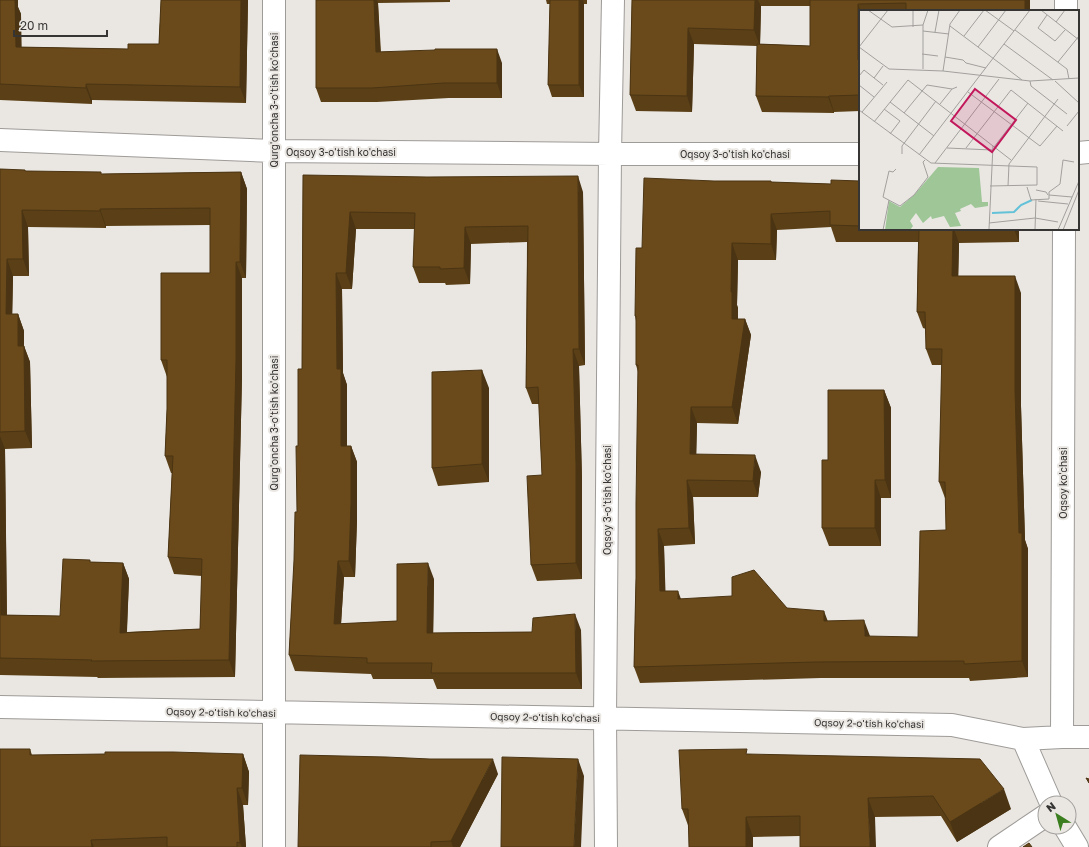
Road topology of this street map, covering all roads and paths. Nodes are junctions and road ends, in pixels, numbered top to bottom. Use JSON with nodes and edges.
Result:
{"nodes":[{"id":1,"x":274,"y":0,"type":"edge"},
{"id":2,"x":613,"y":0,"type":"edge"},
{"id":3,"x":0,"y":140,"type":"edge"},
{"id":4,"x":274,"y":151,"type":"junction"},
{"id":5,"x":1089,"y":152,"type":"edge"},
{"id":6,"x":1079,"y":153,"type":"edge"},
{"id":7,"x":610,"y":154,"type":"junction"},
{"id":8,"x":859,"y":154,"type":"edge"},
{"id":9,"x":1064,"y":230,"type":"edge"},
{"id":10,"x":0,"y":707,"type":"edge"},
{"id":11,"x":274,"y":713,"type":"junction"},
{"id":12,"x":605,"y":718,"type":"junction"},
{"id":13,"x":1062,"y":737,"type":"junction"},
{"id":14,"x":1023,"y":738,"type":"junction"},
{"id":15,"x":1089,"y":738,"type":"edge"},
{"id":16,"x":1048,"y":795,"type":"edge"},
{"id":17,"x":1037,"y":822,"type":"edge"},
{"id":18,"x":1070,"y":835,"type":"edge"},
{"id":19,"x":274,"y":847,"type":"edge"},
{"id":20,"x":606,"y":847,"type":"edge"},
{"id":21,"x":1000,"y":847,"type":"edge"},
{"id":22,"x":1077,"y":847,"type":"edge"}],
"edges":[{"from":1,"to":4,"type":"street","name":"Qurg'oncha 3-o'tish ko'chasi"},
{"from":2,"to":7,"type":"street","name":"Oqsoy 3-o'tish ko'chasi"},
{"from":3,"to":4,"type":"street","name":"Oqsoy 3-o'tish ko'chasi"},
{"from":4,"to":7,"type":"street","name":"Oqsoy 3-o'tish ko'chasi"},
{"from":4,"to":11,"type":"street","name":"Qurg'oncha 3-o'tish ko'chasi"},
{"from":5,"to":6,"type":"street"},
{"from":7,"to":8,"type":"street","name":"Oqsoy 3-o'tish ko'chasi"},
{"from":7,"to":12,"type":"street","name":"Oqsoy 3-o'tish ko'chasi"},
{"from":9,"to":13,"type":"street","name":"Oqsoy ko'chasi"},
{"from":10,"to":11,"type":"street","name":"Oqsoy 2-o'tish ko'chasi"},
{"from":11,"to":12,"type":"street","name":"Oqsoy 2-o'tish ko'chasi"},
{"from":11,"to":19,"type":"street","name":"Qurg'oncha 3-o'tish ko'chasi"},
{"from":12,"to":14,"type":"street","name":"Oqsoy 2-o'tish ko'chasi"},
{"from":12,"to":20,"type":"street","name":"Oqsoy 3-o'tish ko'chasi"},
{"from":13,"to":14,"type":"street","name":"Oqsoy 2-o'tish ko'chasi"},
{"from":13,"to":15,"type":"street","name":"Oqsoy 2-o'tish ko'chasi"},
{"from":14,"to":16,"type":"street"},
{"from":17,"to":21,"type":"street"},
{"from":18,"to":22,"type":"street"}]}
